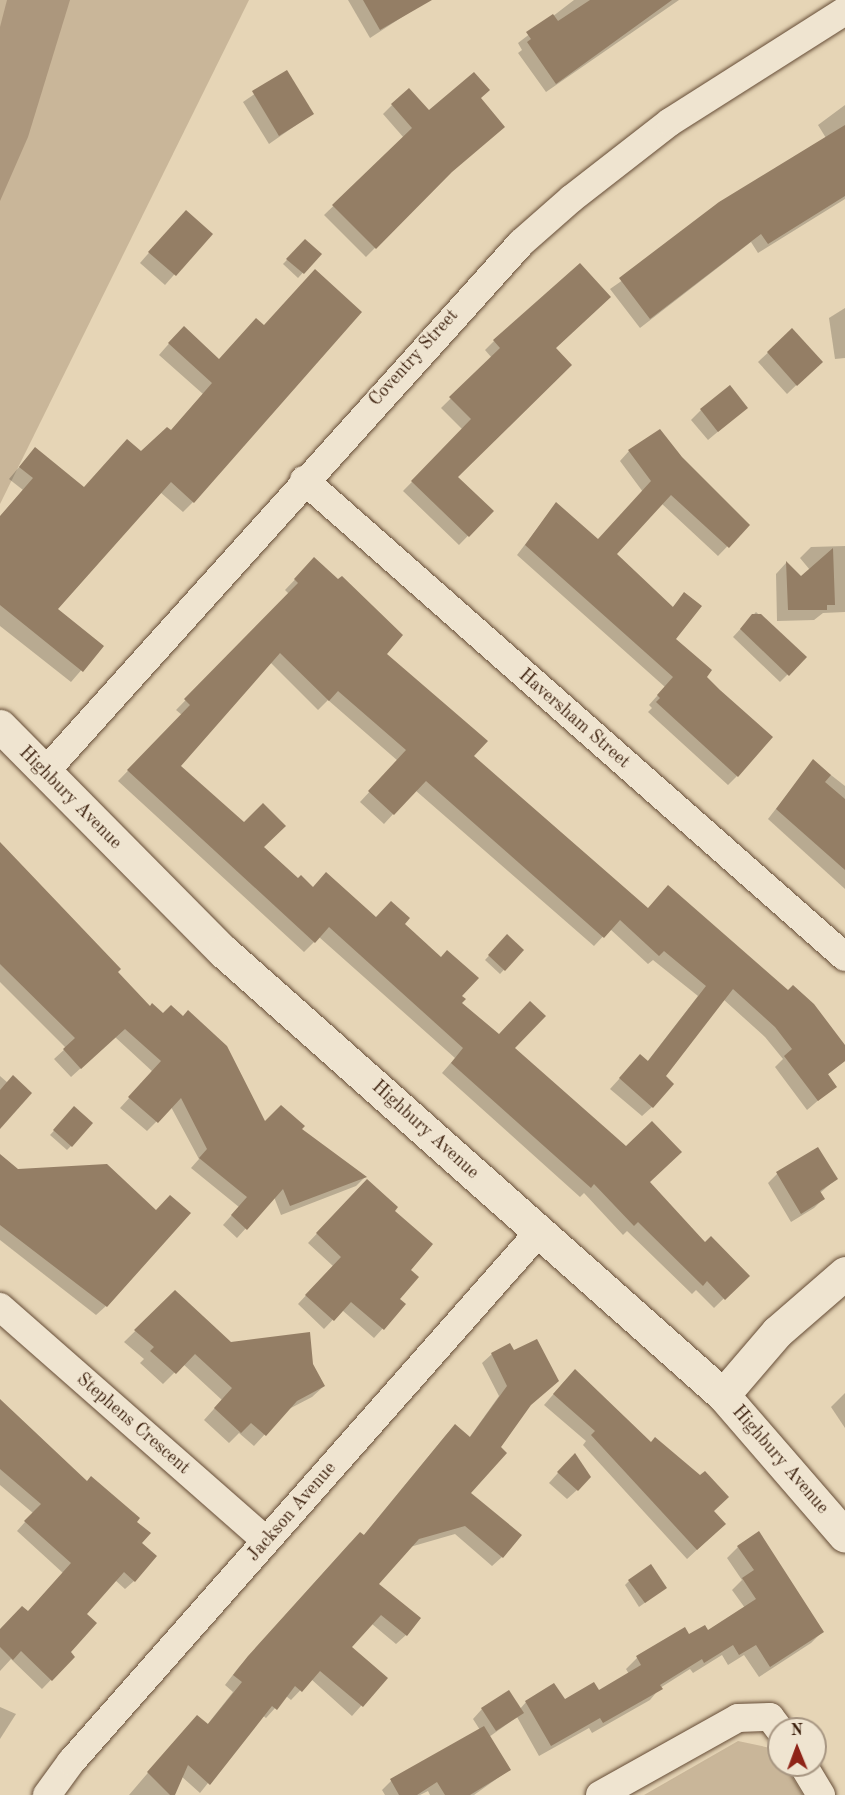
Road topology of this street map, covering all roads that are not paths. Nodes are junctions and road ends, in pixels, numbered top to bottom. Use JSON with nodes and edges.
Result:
{"nodes":[{"id":1,"x":845,"y":11,"type":"edge"},
{"id":2,"x":304,"y":480,"type":"junction"},
{"id":3,"x":0,"y":726,"type":"edge"},
{"id":4,"x":44,"y":773,"type":"junction"},
{"id":5,"x":845,"y":957,"type":"edge"},
{"id":6,"x":540,"y":1231,"type":"junction"},
{"id":7,"x":845,"y":1273,"type":"edge"},
{"id":8,"x":0,"y":1306,"type":"edge"},
{"id":9,"x":723,"y":1395,"type":"junction"},
{"id":10,"x":845,"y":1536,"type":"edge"},
{"id":11,"x":266,"y":1541,"type":"junction"},
{"id":12,"x":767,"y":1717,"type":"edge"},
{"id":13,"x":810,"y":1777,"type":"edge"},
{"id":14,"x":46,"y":1795,"type":"edge"},
{"id":15,"x":600,"y":1795,"type":"edge"},
{"id":16,"x":821,"y":1795,"type":"edge"}],
"edges":[{"from":1,"to":2,"type":"street","name":"Coventry Street"},
{"from":2,"to":4,"type":"street","name":"Coventry Street"},
{"from":2,"to":5,"type":"street","name":"Haversham Street"},
{"from":3,"to":4,"type":"street","name":"Highbury Avenue"},
{"from":4,"to":6,"type":"street","name":"Highbury Avenue"},
{"from":6,"to":9,"type":"street","name":"Highbury Avenue"},
{"from":6,"to":11,"type":"street","name":"Jackson Avenue"},
{"from":7,"to":9,"type":"street"},
{"from":8,"to":11,"type":"street","name":"Stephens Crescent"},
{"from":9,"to":10,"type":"street","name":"Highbury Avenue"},
{"from":11,"to":14,"type":"street","name":"Jackson Avenue"},
{"from":12,"to":15,"type":"street"},
{"from":13,"to":16,"type":"street"}]}
